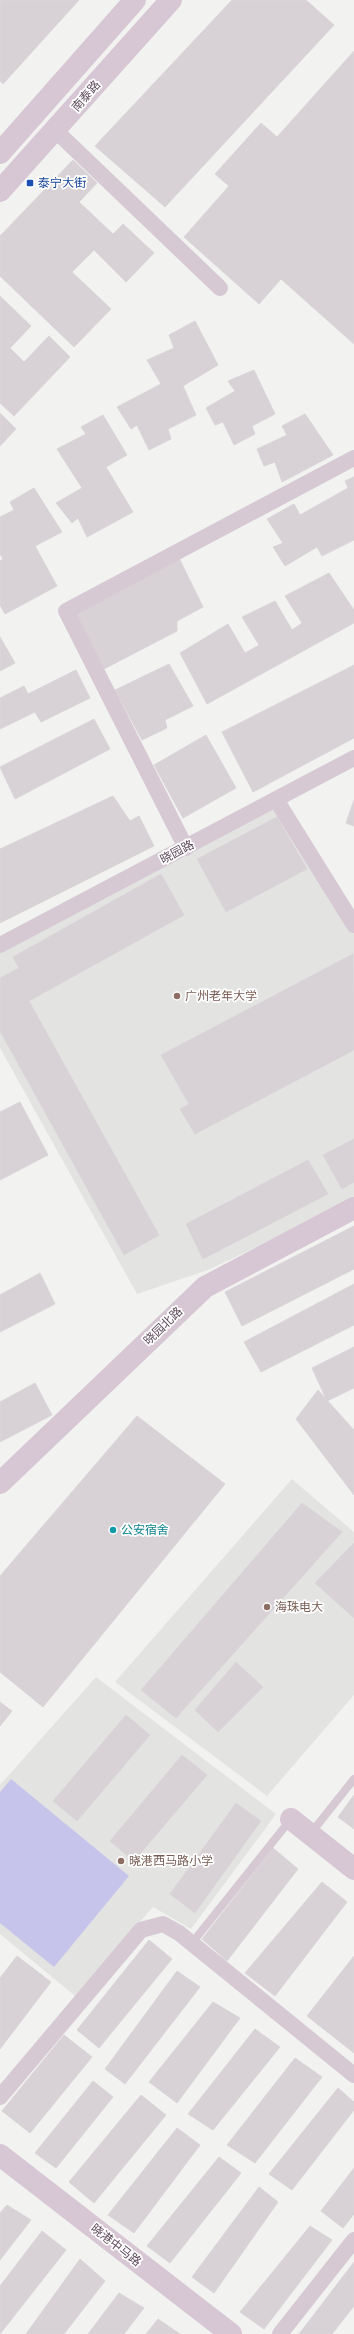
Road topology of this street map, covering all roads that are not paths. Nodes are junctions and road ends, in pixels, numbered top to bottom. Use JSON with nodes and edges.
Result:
{"nodes":[{"id":1,"x":135,"y":0,"type":"edge"},
{"id":2,"x":171,"y":0,"type":"edge"},
{"id":3,"x":56,"y":131,"type":"junction"},
{"id":4,"x":1,"y":150,"type":"edge"},
{"id":5,"x":0,"y":191,"type":"edge"},
{"id":6,"x":220,"y":288,"type":"dead end"},
{"id":7,"x":354,"y":458,"type":"edge"},
{"id":8,"x":354,"y":758,"type":"edge"},
{"id":9,"x":277,"y":800,"type":"junction"},
{"id":10,"x":186,"y":848,"type":"junction"},
{"id":11,"x":354,"y":925,"type":"edge"},
{"id":12,"x":0,"y":945,"type":"edge"},
{"id":13,"x":354,"y":1208,"type":"edge"},
{"id":14,"x":0,"y":1483,"type":"edge"},
{"id":15,"x":354,"y":1779,"type":"edge"},
{"id":16,"x":291,"y":1819,"type":"joint"},
{"id":17,"x":310,"y":1834,"type":"junction"},
{"id":18,"x":354,"y":1869,"type":"edge"},
{"id":19,"x":192,"y":1943,"type":"junction"},
{"id":20,"x":354,"y":2075,"type":"edge"},
{"id":21,"x":0,"y":2097,"type":"edge"},
{"id":22,"x":0,"y":2155,"type":"edge"},
{"id":23,"x":354,"y":2240,"type":"edge"},
{"id":24,"x":231,"y":2334,"type":"edge"},
{"id":25,"x":280,"y":2334,"type":"edge"}],
"edges":[{"from":1,"to":4,"type":"street"},
{"from":2,"to":3,"type":"street","name":"南泰路"},
{"from":3,"to":5,"type":"street","name":"南泰路"},
{"from":3,"to":6,"type":"street"},
{"from":7,"to":10,"type":"street"},
{"from":8,"to":9,"type":"street","name":"晓园路"},
{"from":9,"to":10,"type":"street","name":"晓园路"},
{"from":9,"to":11,"type":"street"},
{"from":10,"to":12,"type":"street","name":"晓园路"},
{"from":13,"to":14,"type":"street","name":"晓园北路"},
{"from":15,"to":17,"type":"lane"},
{"from":16,"to":17,"type":"street"},
{"from":16,"to":19,"type":"lane"},
{"from":17,"to":18,"type":"street"},
{"from":19,"to":20,"type":"street"},
{"from":19,"to":21,"type":"street"},
{"from":22,"to":24,"type":"street","name":"晓港中马路"},
{"from":23,"to":25,"type":"street"}]}
